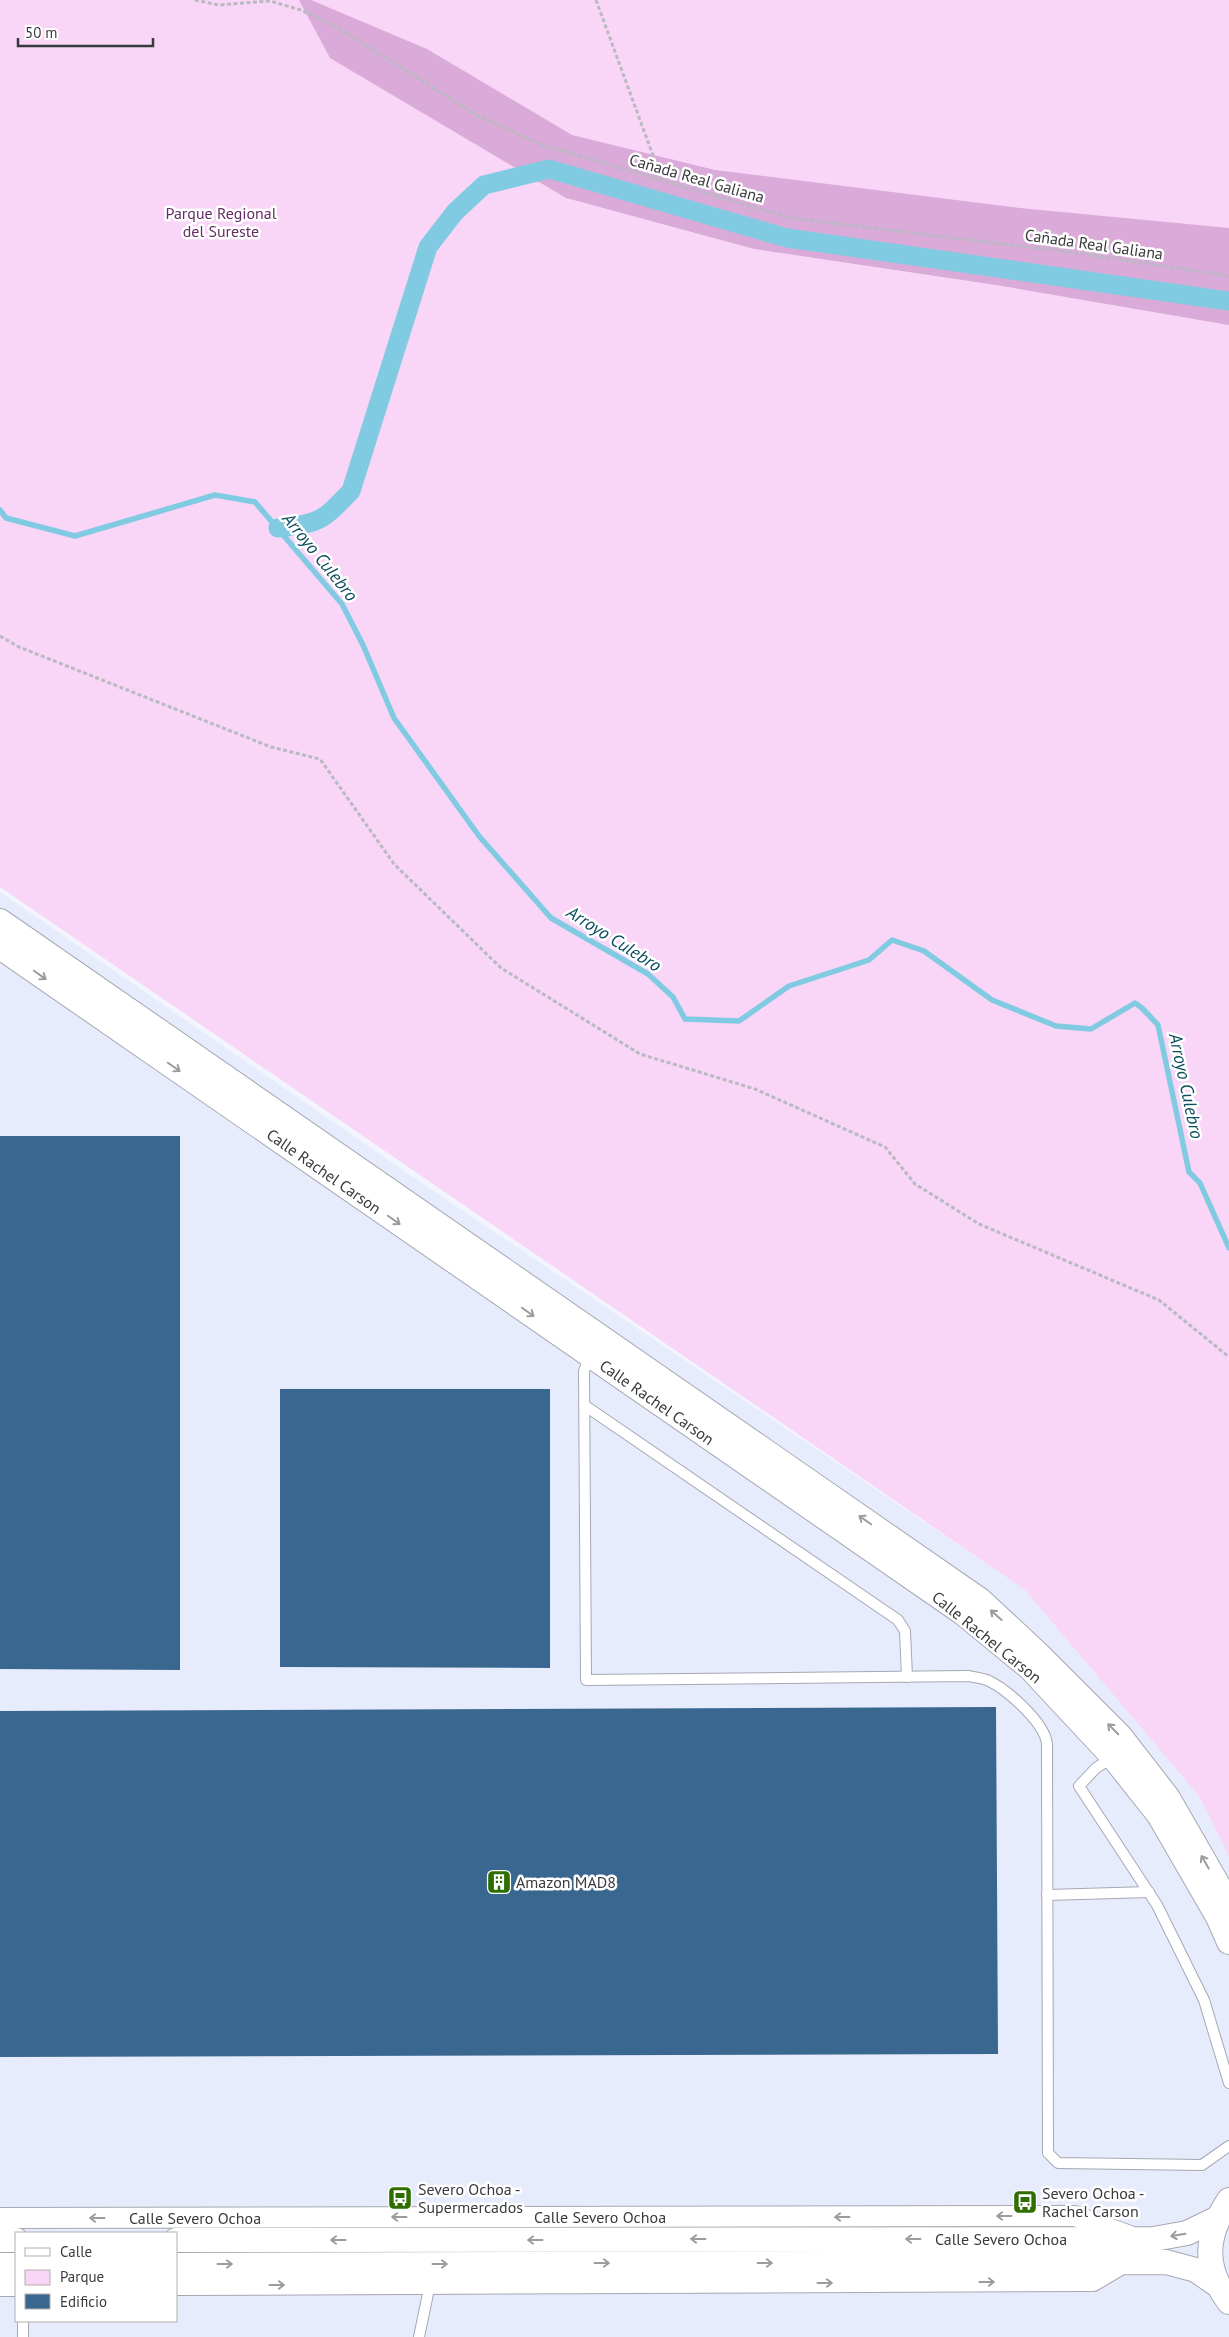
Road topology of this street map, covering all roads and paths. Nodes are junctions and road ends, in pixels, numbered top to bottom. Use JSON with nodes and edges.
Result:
{"nodes":[{"id":1,"x":195,"y":0,"type":"edge"},
{"id":2,"x":596,"y":0,"type":"edge"},
{"id":3,"x":662,"y":180,"type":"junction"},
{"id":4,"x":1229,"y":276,"type":"edge"},
{"id":5,"x":0,"y":636,"type":"edge"},
{"id":6,"x":0,"y":921,"type":"edge"},
{"id":7,"x":0,"y":947,"type":"edge"},
{"id":8,"x":590,"y":1355,"type":"junction"},
{"id":9,"x":1229,"y":1357,"type":"edge"},
{"id":10,"x":584,"y":1405,"type":"junction"},
{"id":11,"x":907,"y":1677,"type":"junction"},
{"id":12,"x":1113,"y":1757,"type":"junction"},
{"id":13,"x":1149,"y":1892,"type":"junction"},
{"id":14,"x":1047,"y":1895,"type":"junction"},
{"id":15,"x":1229,"y":1904,"type":"edge"},
{"id":16,"x":1229,"y":1942,"type":"edge"},
{"id":17,"x":1229,"y":2083,"type":"edge"},
{"id":18,"x":1229,"y":2146,"type":"edge"},
{"id":19,"x":1223,"y":2210,"type":"edge"},
{"id":20,"x":0,"y":2218,"type":"edge"},
{"id":21,"x":1137,"y":2239,"type":"junction"},
{"id":22,"x":0,"y":2240,"type":"edge"},
{"id":23,"x":15,"y":2240,"type":"edge"},
{"id":24,"x":178,"y":2240,"type":"edge"},
{"id":25,"x":1125,"y":2262,"type":"junction"},
{"id":26,"x":178,"y":2264,"type":"edge"},
{"id":27,"x":0,"y":2265,"type":"edge"},
{"id":28,"x":15,"y":2265,"type":"edge"},
{"id":29,"x":430,"y":2284,"type":"junction"},
{"id":30,"x":0,"y":2286,"type":"edge"},
{"id":31,"x":15,"y":2286,"type":"edge"},
{"id":32,"x":178,"y":2286,"type":"edge"},
{"id":33,"x":1222,"y":2293,"type":"edge"},
{"id":34,"x":23,"y":2322,"type":"edge"},
{"id":35,"x":23,"y":2337,"type":"edge"},
{"id":36,"x":419,"y":2337,"type":"edge"}],
"edges":[{"from":1,"to":3,"type":"path","name":"Cañada Real Galiana"},
{"from":2,"to":3,"type":"path"},
{"from":3,"to":4,"type":"path","name":"Cañada Real Galiana"},
{"from":5,"to":9,"type":"path"},
{"from":15,"to":6,"type":"street","name":"Calle Rachel Carson","one_way":true},
{"from":7,"to":8,"type":"street","name":"Calle Rachel Carson","one_way":true},
{"from":8,"to":10,"type":"lane"},
{"from":8,"to":12,"type":"street","name":"Calle Rachel Carson"},
{"from":10,"to":11,"type":"lane"},
{"from":10,"to":11,"type":"lane"},
{"from":11,"to":14,"type":"lane"},
{"from":12,"to":13,"type":"lane"},
{"from":12,"to":16,"type":"street","name":"Calle Rachel Carson"},
{"from":13,"to":14,"type":"lane"},
{"from":13,"to":17,"type":"lane"},
{"from":14,"to":18,"type":"lane"},
{"from":19,"to":21,"type":"street","name":"Calle Severo Ochoa","one_way":true},
{"from":19,"to":33,"type":"street"},
{"from":21,"to":20,"type":"street","name":"Calle Severo Ochoa","one_way":true},
{"from":21,"to":24,"type":"street","name":"Calle Severo Ochoa","one_way":true},
{"from":22,"to":23,"type":"street"},
{"from":26,"to":25,"type":"street","name":"Calle Severo Ochoa","one_way":true},
{"from":29,"to":25,"type":"street","one_way":true},
{"from":25,"to":33,"type":"street","name":"Calle Severo Ochoa"},
{"from":27,"to":28,"type":"street"},
{"from":32,"to":29,"type":"street","one_way":true},
{"from":29,"to":36,"type":"lane"},
{"from":30,"to":31,"type":"street"},
{"from":34,"to":35,"type":"lane"}]}
